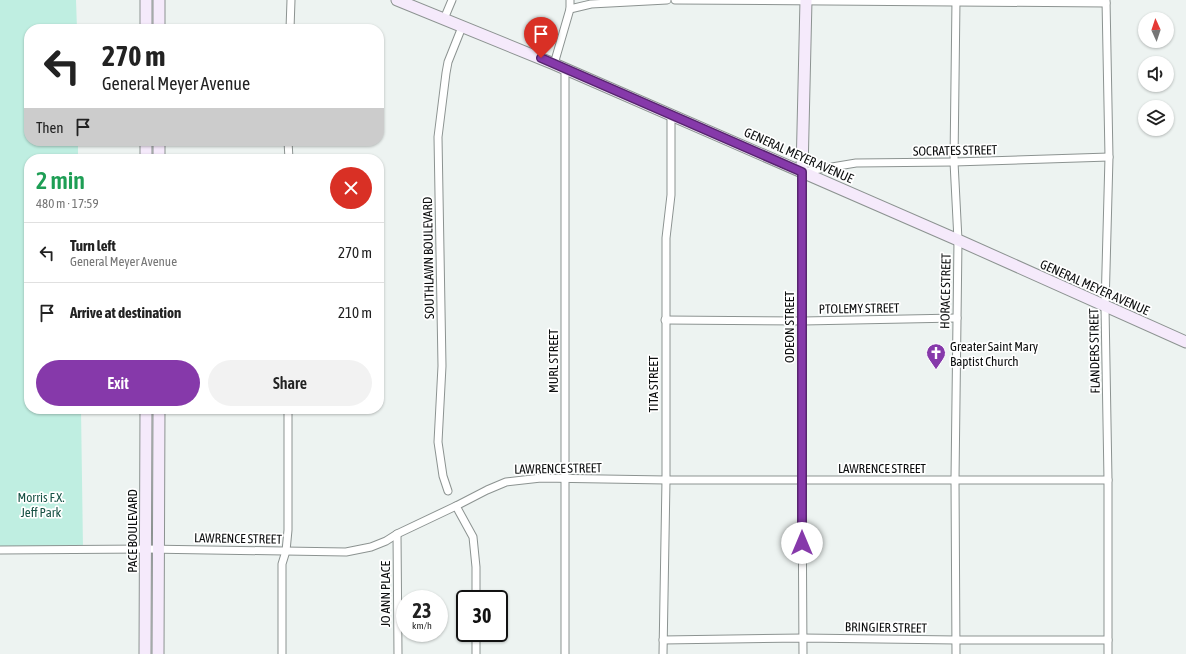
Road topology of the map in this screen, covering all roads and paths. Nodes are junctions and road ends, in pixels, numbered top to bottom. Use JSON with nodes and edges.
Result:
{"nodes":[{"id":1,"x":146,"y":0,"type":"edge"},
{"id":2,"x":159,"y":0,"type":"edge"},
{"id":3,"x":291,"y":0,"type":"edge"},
{"id":4,"x":397,"y":0,"type":"edge"},
{"id":5,"x":452,"y":0,"type":"edge"},
{"id":6,"x":570,"y":0,"type":"edge"},
{"id":7,"x":667,"y":0,"type":"edge"},
{"id":8,"x":675,"y":0,"type":"edge"},
{"id":9,"x":806,"y":1,"type":"edge"},
{"id":10,"x":956,"y":1,"type":"edge"},
{"id":11,"x":1106,"y":2,"type":"edge"},
{"id":12,"x":570,"y":9,"type":"junction"},
{"id":13,"x":444,"y":19,"type":"junction"},
{"id":14,"x":146,"y":24,"type":"edge"},
{"id":15,"x":159,"y":24,"type":"edge"},
{"id":16,"x":290,"y":24,"type":"edge"},
{"id":17,"x":462,"y":27,"type":"junction"},
{"id":18,"x":554,"y":64,"type":"junction"},
{"id":19,"x":565,"y":69,"type":"junction"},
{"id":20,"x":671,"y":115,"type":"junction"},
{"id":21,"x":1109,"y":158,"type":"junction"},
{"id":22,"x":954,"y":162,"type":"junction"},
{"id":23,"x":802,"y":172,"type":"junction"},
{"id":24,"x":958,"y":240,"type":"junction"},
{"id":25,"x":1105,"y":307,"type":"junction"},
{"id":26,"x":957,"y":318,"type":"junction"},
{"id":27,"x":665,"y":320,"type":"junction"},
{"id":28,"x":803,"y":321,"type":"junction"},
{"id":29,"x":1186,"y":342,"type":"edge"},
{"id":30,"x":146,"y":414,"type":"edge"},
{"id":31,"x":159,"y":414,"type":"edge"},
{"id":32,"x":288,"y":414,"type":"edge"},
{"id":33,"x":565,"y":479,"type":"junction"},
{"id":34,"x":955,"y":479,"type":"junction"},
{"id":35,"x":666,"y":480,"type":"junction"},
{"id":36,"x":802,"y":480,"type":"junction"},
{"id":37,"x":1108,"y":480,"type":"junction"},
{"id":38,"x":448,"y":491,"type":"dead end"},
{"id":39,"x":456,"y":506,"type":"junction"},
{"id":40,"x":397,"y":534,"type":"junction"},
{"id":41,"x":146,"y":549,"type":"junction"},
{"id":42,"x":158,"y":549,"type":"junction"},
{"id":43,"x":0,"y":550,"type":"edge"},
{"id":44,"x":286,"y":551,"type":"junction"},
{"id":45,"x":476,"y":590,"type":"edge"},
{"id":46,"x":803,"y":638,"type":"junction"},
{"id":47,"x":664,"y":640,"type":"junction"},
{"id":48,"x":956,"y":640,"type":"junction"},
{"id":49,"x":1108,"y":640,"type":"junction"},
{"id":50,"x":476,"y":642,"type":"edge"},
{"id":51,"x":145,"y":654,"type":"edge"},
{"id":52,"x":158,"y":654,"type":"edge"},
{"id":53,"x":282,"y":654,"type":"edge"},
{"id":54,"x":398,"y":654,"type":"edge"},
{"id":55,"x":476,"y":654,"type":"edge"},
{"id":56,"x":565,"y":654,"type":"edge"},
{"id":57,"x":664,"y":654,"type":"edge"},
{"id":58,"x":803,"y":654,"type":"edge"},
{"id":59,"x":956,"y":654,"type":"edge"},
{"id":60,"x":1108,"y":654,"type":"edge"}],
"edges":[{"from":1,"to":14,"type":"main road"},
{"from":2,"to":15,"type":"main road"},
{"from":3,"to":16,"type":"street"},
{"from":4,"to":13,"type":"main road","name":"GENERAL MEYER AVENUE"},
{"from":5,"to":13,"type":"street"},
{"from":6,"to":12,"type":"street"},
{"from":7,"to":12,"type":"street"},
{"from":8,"to":9,"type":"street"},
{"from":9,"to":10,"type":"street"},
{"from":9,"to":23,"type":"main road","name":"ODEON STREET"},
{"from":10,"to":11,"type":"street"},
{"from":10,"to":22,"type":"street","name":"HORACE STREET"},
{"from":11,"to":21,"type":"street","name":"FLANDERS STREET"},
{"from":12,"to":18,"type":"street"},
{"from":13,"to":17,"type":"main road","name":"GENERAL MEYER AVENUE"},
{"from":17,"to":18,"type":"main road","name":"GENERAL MEYER AVENUE"},
{"from":17,"to":38,"type":"street","name":"SOUTHLAWN BOULEVARD"},
{"from":18,"to":19,"type":"main road","name":"GENERAL MEYER AVENUE"},
{"from":19,"to":20,"type":"main road","name":"GENERAL MEYER AVENUE"},
{"from":19,"to":33,"type":"street","name":"MURL STREET"},
{"from":20,"to":23,"type":"main road","name":"GENERAL MEYER AVENUE"},
{"from":20,"to":27,"type":"street","name":"TITA STREET"},
{"from":21,"to":22,"type":"street","name":"SOCRATES STREET"},
{"from":21,"to":25,"type":"street","name":"FLANDERS STREET"},
{"from":22,"to":23,"type":"street","name":"SOCRATES STREET"},
{"from":22,"to":24,"type":"street","name":"HORACE STREET"},
{"from":23,"to":24,"type":"main road","name":"GENERAL MEYER AVENUE"},
{"from":23,"to":28,"type":"street","name":"ODEON STREET"},
{"from":24,"to":25,"type":"main road","name":"GENERAL MEYER AVENUE"},
{"from":24,"to":26,"type":"street","name":"HORACE STREET"},
{"from":25,"to":29,"type":"main road","name":"GENERAL MEYER AVENUE"},
{"from":25,"to":37,"type":"street","name":"FLANDERS STREET"},
{"from":26,"to":28,"type":"street","name":"PTOLEMY STREET"},
{"from":26,"to":34,"type":"street","name":"HORACE STREET"},
{"from":27,"to":28,"type":"street","name":"PTOLEMY STREET"},
{"from":27,"to":35,"type":"street","name":"TITA STREET"},
{"from":28,"to":36,"type":"street","name":"ODEON STREET"},
{"from":30,"to":41,"type":"main road","name":"PACE BOULEVARD"},
{"from":31,"to":42,"type":"main road","name":"PACE BOULEVARD"},
{"from":32,"to":44,"type":"street"},
{"from":33,"to":35,"type":"street","name":"LAWRENCE STREET"},
{"from":33,"to":39,"type":"street","name":"LAWRENCE STREET"},
{"from":33,"to":56,"type":"street","name":"MURL STREET"},
{"from":34,"to":36,"type":"street","name":"LAWRENCE STREET"},
{"from":34,"to":37,"type":"street","name":"LAWRENCE STREET"},
{"from":34,"to":48,"type":"street","name":"HORACE STREET"},
{"from":35,"to":36,"type":"street","name":"LAWRENCE STREET"},
{"from":35,"to":47,"type":"street","name":"TITA STREET"},
{"from":36,"to":46,"type":"street","name":"ODEON STREET"},
{"from":37,"to":49,"type":"street","name":"FLANDERS STREET"},
{"from":39,"to":40,"type":"street","name":"LAWRENCE STREET"},
{"from":39,"to":45,"type":"street"},
{"from":40,"to":44,"type":"street","name":"LAWRENCE STREET"},
{"from":40,"to":54,"type":"street","name":"JO ANN PLACE"},
{"from":41,"to":42,"type":"street","name":"LAWRENCE STREET"},
{"from":41,"to":43,"type":"street","name":"LAWRENCE STREET"},
{"from":41,"to":51,"type":"main road","name":"PACE BOULEVARD"},
{"from":42,"to":44,"type":"street","name":"LAWRENCE STREET"},
{"from":42,"to":52,"type":"main road","name":"PACE BOULEVARD"},
{"from":44,"to":53,"type":"street"},
{"from":46,"to":47,"type":"street","name":"BRINGIER STREET"},
{"from":46,"to":48,"type":"street","name":"BRINGIER STREET"},
{"from":46,"to":58,"type":"street","name":"ODEON STREET"},
{"from":47,"to":57,"type":"street","name":"TITA STREET"},
{"from":48,"to":49,"type":"street","name":"BRINGIER STREET"},
{"from":48,"to":59,"type":"street","name":"HORACE STREET"},
{"from":49,"to":60,"type":"street","name":"FLANDERS STREET"},
{"from":50,"to":55,"type":"street"}]}
